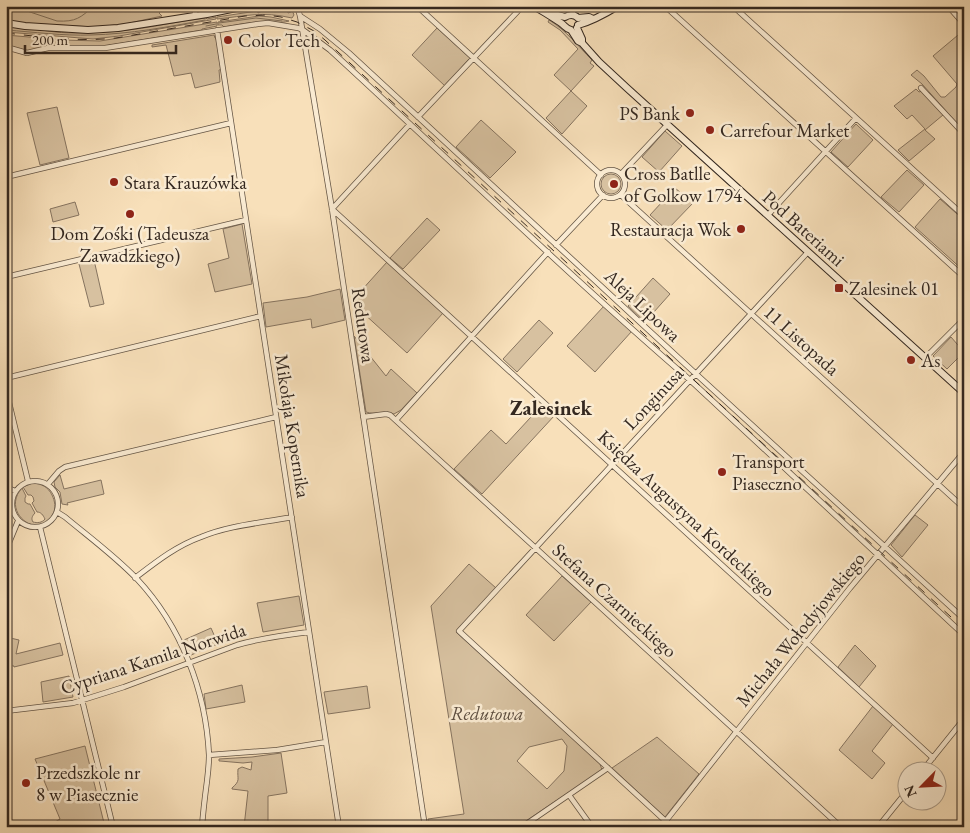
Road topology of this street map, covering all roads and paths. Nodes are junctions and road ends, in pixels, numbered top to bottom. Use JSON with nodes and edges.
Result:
{"nodes":[{"id":1,"x":195,"y":6,"type":"edge"},
{"id":2,"x":246,"y":6,"type":"edge"},
{"id":3,"x":297,"y":6,"type":"edge"},
{"id":4,"x":417,"y":6,"type":"edge"},
{"id":5,"x":520,"y":6,"type":"edge"},
{"id":6,"x":533,"y":6,"type":"edge"},
{"id":7,"x":572,"y":6,"type":"edge"},
{"id":8,"x":618,"y":6,"type":"edge"},
{"id":9,"x":665,"y":6,"type":"edge"},
{"id":10,"x":733,"y":6,"type":"edge"},
{"id":11,"x":948,"y":6,"type":"edge"},
{"id":12,"x":550,"y":15,"type":"junction"},
{"id":13,"x":195,"y":16,"type":"junction"},
{"id":14,"x":300,"y":16,"type":"junction"},
{"id":15,"x":565,"y":17,"type":"junction"},
{"id":16,"x":6,"y":23,"type":"edge"},
{"id":17,"x":575,"y":23,"type":"junction"},
{"id":18,"x":964,"y":24,"type":"edge"},
{"id":19,"x":564,"y":25,"type":"junction"},
{"id":20,"x":217,"y":30,"type":"junction"},
{"id":21,"x":303,"y":30,"type":"junction"},
{"id":22,"x":6,"y":48,"type":"edge"},
{"id":23,"x":473,"y":57,"type":"junction"},
{"id":24,"x":921,"y":88,"type":"dead end"},
{"id":25,"x":418,"y":117,"type":"junction"},
{"id":26,"x":856,"y":118,"type":"junction"},
{"id":27,"x":231,"y":123,"type":"junction"},
{"id":28,"x":410,"y":124,"type":"junction"},
{"id":29,"x":667,"y":125,"type":"junction"},
{"id":30,"x":964,"y":134,"type":"edge"},
{"id":31,"x":825,"y":152,"type":"junction"},
{"id":32,"x":621,"y":174,"type":"junction"},
{"id":33,"x":601,"y":175,"type":"junction"},
{"id":34,"x":6,"y":177,"type":"edge"},
{"id":35,"x":603,"y":195,"type":"junction"},
{"id":36,"x":621,"y":195,"type":"junction"},
{"id":37,"x":332,"y":209,"type":"junction"},
{"id":38,"x":768,"y":215,"type":"junction"},
{"id":39,"x":964,"y":216,"type":"edge"},
{"id":40,"x":246,"y":220,"type":"junction"},
{"id":41,"x":556,"y":245,"type":"junction"},
{"id":42,"x":548,"y":252,"type":"junction"},
{"id":43,"x":808,"y":252,"type":"junction"},
{"id":44,"x":6,"y":277,"type":"edge"},
{"id":45,"x":964,"y":277,"type":"edge"},
{"id":46,"x":751,"y":314,"type":"junction"},
{"id":47,"x":261,"y":316,"type":"junction"},
{"id":48,"x":964,"y":319,"type":"edge"},
{"id":49,"x":472,"y":336,"type":"junction"},
{"id":50,"x":925,"y":358,"type":"junction"},
{"id":51,"x":696,"y":374,"type":"junction"},
{"id":52,"x":6,"y":378,"type":"edge"},
{"id":53,"x":690,"y":380,"type":"junction"},
{"id":54,"x":6,"y":390,"type":"edge"},
{"id":55,"x":964,"y":393,"type":"edge"},
{"id":56,"x":276,"y":417,"type":"junction"},
{"id":57,"x":363,"y":417,"type":"junction"},
{"id":58,"x":396,"y":420,"type":"junction"},
{"id":59,"x":964,"y":452,"type":"edge"},
{"id":60,"x":612,"y":464,"type":"junction"},
{"id":61,"x":28,"y":481,"type":"junction"},
{"id":62,"x":48,"y":484,"type":"junction"},
{"id":63,"x":937,"y":484,"type":"junction"},
{"id":64,"x":6,"y":487,"type":"edge"},
{"id":65,"x":15,"y":491,"type":"junction"},
{"id":66,"x":964,"y":508,"type":"edge"},
{"id":67,"x":57,"y":512,"type":"junction"},
{"id":68,"x":292,"y":517,"type":"junction"},
{"id":69,"x":18,"y":521,"type":"junction"},
{"id":70,"x":40,"y":528,"type":"junction"},
{"id":71,"x":885,"y":546,"type":"junction"},
{"id":72,"x":536,"y":548,"type":"junction"},
{"id":73,"x":6,"y":550,"type":"edge"},
{"id":74,"x":878,"y":555,"type":"junction"},
{"id":75,"x":136,"y":578,"type":"junction"},
{"id":76,"x":964,"y":619,"type":"edge"},
{"id":77,"x":309,"y":632,"type":"junction"},
{"id":78,"x":964,"y":635,"type":"edge"},
{"id":79,"x":807,"y":643,"type":"junction"},
{"id":80,"x":189,"y":662,"type":"junction"},
{"id":81,"x":82,"y":700,"type":"junction"},
{"id":82,"x":6,"y":712,"type":"edge"},
{"id":83,"x":964,"y":719,"type":"edge"},
{"id":84,"x":737,"y":732,"type":"junction"},
{"id":85,"x":326,"y":742,"type":"junction"},
{"id":86,"x":209,"y":755,"type":"junction"},
{"id":87,"x":933,"y":758,"type":"joint"},
{"id":88,"x":608,"y":768,"type":"junction"},
{"id":89,"x":569,"y":795,"type":"junction"},
{"id":90,"x":898,"y":802,"type":"edge"},
{"id":91,"x":666,"y":821,"type":"junction"},
{"id":92,"x":6,"y":823,"type":"edge"},
{"id":93,"x":9,"y":827,"type":"edge"},
{"id":94,"x":113,"y":827,"type":"edge"},
{"id":95,"x":202,"y":827,"type":"edge"},
{"id":96,"x":339,"y":827,"type":"edge"},
{"id":97,"x":425,"y":827,"type":"edge"},
{"id":98,"x":522,"y":827,"type":"edge"},
{"id":99,"x":592,"y":827,"type":"edge"},
{"id":100,"x":661,"y":827,"type":"edge"},
{"id":101,"x":672,"y":827,"type":"edge"},
{"id":102,"x":841,"y":827,"type":"edge"},
{"id":103,"x":878,"y":827,"type":"edge"}],
"edges":[{"from":1,"to":13,"type":"street"},
{"from":2,"to":13,"type":"street"},
{"from":3,"to":14,"type":"street","name":"Redutowa"},
{"from":4,"to":23,"type":"street"},
{"from":5,"to":23,"type":"street"},
{"from":6,"to":12,"type":"street"},
{"from":7,"to":17,"type":"street"},
{"from":8,"to":17,"type":"street"},
{"from":9,"to":31,"type":"street"},
{"from":10,"to":26,"type":"street"},
{"from":11,"to":18,"type":"street"},
{"from":12,"to":15,"type":"street"},
{"from":12,"to":19,"type":"street"},
{"from":13,"to":16,"type":"street"},
{"from":14,"to":21,"type":"street","name":"Redutowa"},
{"from":14,"to":25,"type":"street","name":"Aleja Lipowa"},
{"from":15,"to":17,"type":"street"},
{"from":15,"to":19,"type":"street"},
{"from":17,"to":19,"type":"street"},
{"from":17,"to":29,"type":"street","name":"Pod Bateriami"},
{"from":20,"to":21,"type":"street"},
{"from":20,"to":22,"type":"street"},
{"from":20,"to":27,"type":"street","name":"Mikołaja Kopernika"},
{"from":21,"to":28,"type":"street","name":"Aleja Lipowa"},
{"from":21,"to":37,"type":"street","name":"Redutowa"},
{"from":23,"to":25,"type":"street"},
{"from":23,"to":33,"type":"street"},
{"from":24,"to":30,"type":"street"},
{"from":25,"to":41,"type":"street","name":"Aleja Lipowa"},
{"from":26,"to":31,"type":"street"},
{"from":26,"to":39,"type":"street"},
{"from":27,"to":34,"type":"street"},
{"from":27,"to":40,"type":"street","name":"Mikołaja Kopernika"},
{"from":28,"to":37,"type":"street"},
{"from":28,"to":42,"type":"street","name":"Aleja Lipowa"},
{"from":29,"to":32,"type":"street"},
{"from":29,"to":38,"type":"street","name":"Pod Bateriami"},
{"from":31,"to":38,"type":"street"},
{"from":31,"to":45,"type":"street"},
{"from":32,"to":33,"type":"street"},
{"from":32,"to":36,"type":"street"},
{"from":33,"to":35,"type":"street"},
{"from":35,"to":36,"type":"street"},
{"from":35,"to":41,"type":"street"},
{"from":36,"to":46,"type":"street","name":"11 Listopada"},
{"from":37,"to":49,"type":"street","name":"Księdza Augustyna Kordeckiego"},
{"from":37,"to":57,"type":"street","name":"Redutowa"},
{"from":38,"to":43,"type":"street","name":"Pod Bateriami"},
{"from":40,"to":44,"type":"street"},
{"from":40,"to":47,"type":"street","name":"Mikołaja Kopernika"},
{"from":41,"to":51,"type":"street","name":"Aleja Lipowa"},
{"from":42,"to":49,"type":"street"},
{"from":42,"to":53,"type":"street","name":"Aleja Lipowa"},
{"from":43,"to":46,"type":"street","name":"Longinusa"},
{"from":43,"to":50,"type":"street","name":"Pod Bateriami"},
{"from":46,"to":51,"type":"street","name":"Longinusa"},
{"from":46,"to":63,"type":"street","name":"11 Listopada"},
{"from":47,"to":52,"type":"street"},
{"from":47,"to":56,"type":"street","name":"Mikołaja Kopernika"},
{"from":48,"to":50,"type":"street"},
{"from":49,"to":58,"type":"street"},
{"from":49,"to":60,"type":"street","name":"Księdza Augustyna Kordeckiego"},
{"from":50,"to":55,"type":"street","name":"Pod Bateriami"},
{"from":51,"to":53,"type":"street","name":"Longinusa"},
{"from":51,"to":71,"type":"street","name":"Aleja Lipowa"},
{"from":53,"to":60,"type":"street","name":"Longinusa"},
{"from":53,"to":74,"type":"street","name":"Aleja Lipowa"},
{"from":54,"to":61,"type":"street"},
{"from":56,"to":62,"type":"street"},
{"from":56,"to":68,"type":"street","name":"Mikołaja Kopernika"},
{"from":57,"to":58,"type":"street"},
{"from":57,"to":97,"type":"street","name":"Redutowa"},
{"from":58,"to":72,"type":"street","name":"Stefana Czarnieckiego"},
{"from":59,"to":63,"type":"street","name":"Michała Wołodyjowskiego"},
{"from":60,"to":72,"type":"street","name":"Longinusa"},
{"from":60,"to":79,"type":"street","name":"Księdza Augustyna Kordeckiego"},
{"from":61,"to":62,"type":"street"},
{"from":61,"to":65,"type":"street"},
{"from":62,"to":67,"type":"street"},
{"from":63,"to":66,"type":"street","name":"11 Listopada"},
{"from":63,"to":71,"type":"street","name":"Michała Wołodyjowskiego"},
{"from":64,"to":65,"type":"street"},
{"from":65,"to":69,"type":"street"},
{"from":67,"to":70,"type":"street"},
{"from":67,"to":75,"type":"street"},
{"from":68,"to":75,"type":"street"},
{"from":68,"to":77,"type":"street","name":"Mikołaja Kopernika"},
{"from":69,"to":70,"type":"street"},
{"from":69,"to":73,"type":"street"},
{"from":70,"to":81,"type":"street"},
{"from":71,"to":74,"type":"street","name":"Michała Wołodyjowskiego"},
{"from":71,"to":76,"type":"street","name":"Aleja Lipowa"},
{"from":72,"to":84,"type":"street","name":"Stefana Czarnieckiego"},
{"from":72,"to":88,"type":"street","name":"Longinusa"},
{"from":74,"to":78,"type":"street","name":"Aleja Lipowa"},
{"from":74,"to":79,"type":"street","name":"Michała Wołodyjowskiego"},
{"from":75,"to":80,"type":"street"},
{"from":77,"to":80,"type":"street","name":"Cypriana Kamila Norwida"},
{"from":77,"to":85,"type":"street","name":"Mikołaja Kopernika"},
{"from":79,"to":84,"type":"street","name":"Michała Wołodyjowskiego"},
{"from":79,"to":87,"type":"street","name":"Księdza Augustyna Kordeckiego"},
{"from":80,"to":81,"type":"street","name":"Cypriana Kamila Norwida"},
{"from":80,"to":86,"type":"street"},
{"from":81,"to":82,"type":"street","name":"Cypriana Kamila Norwida"},
{"from":81,"to":94,"type":"street"},
{"from":83,"to":87,"type":"street"},
{"from":84,"to":91,"type":"street","name":"Michała Wołodyjowskiego"},
{"from":84,"to":102,"type":"street","name":"Stefana Czarnieckiego"},
{"from":85,"to":86,"type":"street"},
{"from":85,"to":96,"type":"street","name":"Mikołaja Kopernika"},
{"from":86,"to":95,"type":"street"},
{"from":88,"to":89,"type":"street"},
{"from":88,"to":91,"type":"street"},
{"from":89,"to":98,"type":"street"},
{"from":89,"to":99,"type":"street"},
{"from":90,"to":103,"type":"street"},
{"from":91,"to":100,"type":"street","name":"Michała Wołodyjowskiego"},
{"from":91,"to":101,"type":"street"},
{"from":92,"to":93,"type":"street"}]}
